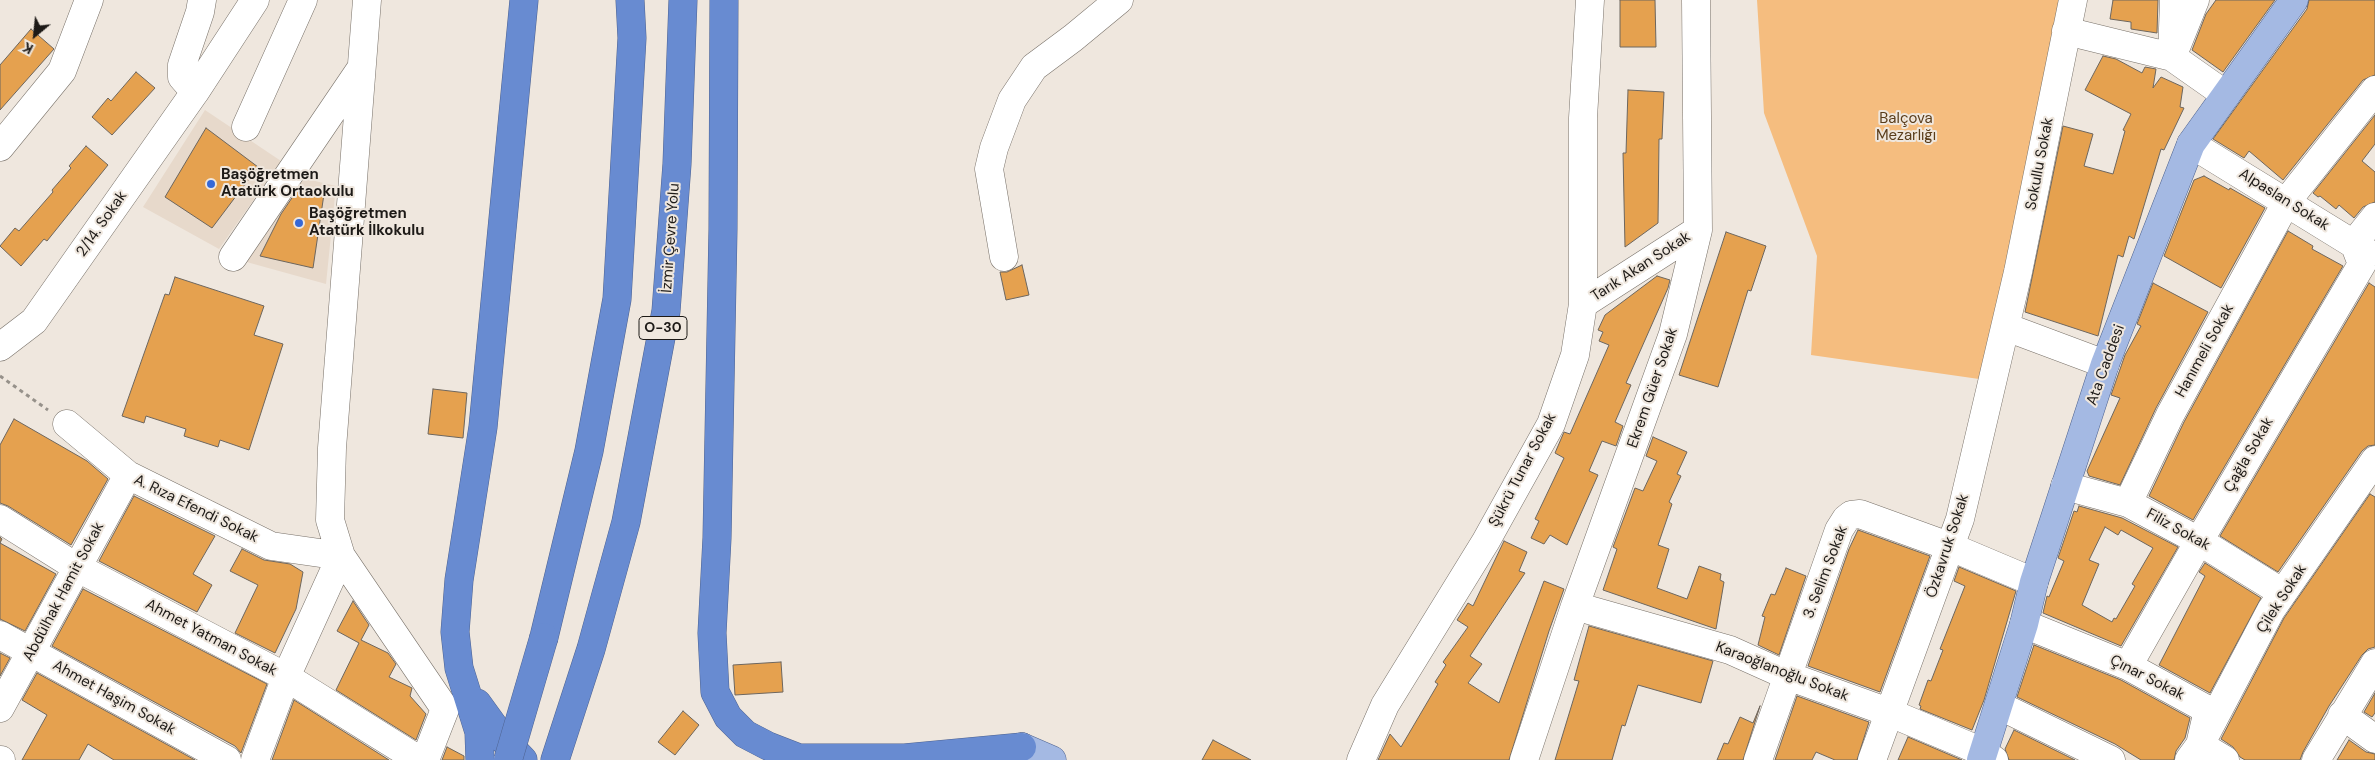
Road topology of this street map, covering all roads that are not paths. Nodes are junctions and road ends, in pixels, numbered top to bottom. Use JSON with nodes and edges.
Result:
{"nodes":[{"id":1,"x":89,"y":0,"type":"edge"},
{"id":2,"x":202,"y":0,"type":"edge"},
{"id":3,"x":254,"y":0,"type":"edge"},
{"id":4,"x":303,"y":0,"type":"edge"},
{"id":5,"x":367,"y":0,"type":"edge"},
{"id":6,"x":524,"y":0,"type":"edge"},
{"id":7,"x":630,"y":0,"type":"edge"},
{"id":8,"x":683,"y":0,"type":"edge"},
{"id":9,"x":724,"y":0,"type":"edge"},
{"id":10,"x":1119,"y":0,"type":"edge"},
{"id":11,"x":1590,"y":0,"type":"edge"},
{"id":12,"x":1696,"y":0,"type":"edge"},
{"id":13,"x":2073,"y":0,"type":"edge"},
{"id":14,"x":2174,"y":0,"type":"edge"},
{"id":15,"x":2195,"y":0,"type":"edge"},
{"id":16,"x":2294,"y":0,"type":"edge"},
{"id":17,"x":2066,"y":32,"type":"junction"},
{"id":18,"x":2172,"y":58,"type":"junction"},
{"id":19,"x":361,"y":67,"type":"junction"},
{"id":20,"x":2375,"y":90,"type":"edge"},
{"id":21,"x":195,"y":92,"type":"junction"},
{"id":22,"x":2226,"y":95,"type":"junction"},
{"id":23,"x":246,"y":127,"type":"dead end"},
{"id":24,"x":2191,"y":144,"type":"junction"},
{"id":25,"x":0,"y":147,"type":"edge"},
{"id":26,"x":2287,"y":201,"type":"junction"},
{"id":27,"x":2375,"y":217,"type":"edge"},
{"id":28,"x":1698,"y":230,"type":"junction"},
{"id":29,"x":2365,"y":251,"type":"edge"},
{"id":30,"x":233,"y":257,"type":"dead end"},
{"id":31,"x":1004,"y":257,"type":"dead end"},
{"id":32,"x":1583,"y":304,"type":"junction"},
{"id":33,"x":2006,"y":327,"type":"junction"},
{"id":34,"x":0,"y":347,"type":"edge"},
{"id":35,"x":2105,"y":364,"type":"junction"},
{"id":36,"x":67,"y":424,"type":"road end"},
{"id":37,"x":2372,"y":473,"type":"edge"},
{"id":38,"x":128,"y":476,"type":"junction"},
{"id":39,"x":2065,"y":486,"type":"junction"},
{"id":40,"x":2128,"y":503,"type":"junction"},
{"id":41,"x":0,"y":519,"type":"edge"},
{"id":42,"x":2199,"y":541,"type":"junction"},
{"id":43,"x":1951,"y":547,"type":"junction"},
{"id":44,"x":341,"y":556,"type":"junction"},
{"id":45,"x":78,"y":568,"type":"junction"},
{"id":46,"x":2034,"y":582,"type":"junction"},
{"id":47,"x":2284,"y":593,"type":"junction"},
{"id":48,"x":1575,"y":606,"type":"junction"},
{"id":49,"x":2024,"y":624,"type":"junction"},
{"id":50,"x":0,"y":635,"type":"edge"},
{"id":51,"x":31,"y":653,"type":"junction"},
{"id":52,"x":2375,"y":663,"type":"edge"},
{"id":53,"x":2128,"y":666,"type":"junction"},
{"id":54,"x":1788,"y":676,"type":"junction"},
{"id":55,"x":286,"y":677,"type":"junction"},
{"id":56,"x":466,"y":687,"type":"junction"},
{"id":57,"x":2000,"y":706,"type":"junction"},
{"id":58,"x":0,"y":708,"type":"edge"},
{"id":59,"x":1888,"y":712,"type":"junction"},
{"id":60,"x":2342,"y":714,"type":"junction"},
{"id":61,"x":2375,"y":738,"type":"edge"},
{"id":62,"x":2194,"y":752,"type":"edge"},
{"id":63,"x":1014,"y":753,"type":"edge"},
{"id":64,"x":1986,"y":758,"type":"edge"},
{"id":65,"x":228,"y":760,"type":"edge"},
{"id":66,"x":255,"y":760,"type":"edge"},
{"id":67,"x":419,"y":760,"type":"edge"},
{"id":68,"x":425,"y":760,"type":"edge"},
{"id":69,"x":480,"y":760,"type":"edge"},
{"id":70,"x":508,"y":760,"type":"edge"},
{"id":71,"x":523,"y":760,"type":"edge"},
{"id":72,"x":555,"y":760,"type":"edge"},
{"id":73,"x":1052,"y":760,"type":"edge"},
{"id":74,"x":1360,"y":760,"type":"edge"},
{"id":75,"x":1524,"y":760,"type":"edge"},
{"id":76,"x":1758,"y":760,"type":"edge"},
{"id":77,"x":1872,"y":760,"type":"edge"},
{"id":78,"x":2111,"y":760,"type":"edge"},
{"id":79,"x":2225,"y":760,"type":"edge"},
{"id":80,"x":2316,"y":760,"type":"edge"}],
"edges":[{"from":1,"to":25,"type":"street"},
{"from":2,"to":21,"type":"street"},
{"from":3,"to":21,"type":"street","name":"2/14. Sokak"},
{"from":4,"to":23,"type":"street"},
{"from":5,"to":19,"type":"street"},
{"from":6,"to":56,"type":"highway"},
{"from":7,"to":70,"type":"highway","bridge":true},
{"from":8,"to":72,"type":"highway","name":"İzmir Çevre Yolu","number":"O-30"},
{"from":9,"to":63,"type":"highway"},
{"from":10,"to":31,"type":"street"},
{"from":11,"to":32,"type":"street","name":"Şükrü Tunar Sokak"},
{"from":12,"to":28,"type":"street","name":"Ekrem Güer Sokak"},
{"from":13,"to":17,"type":"street","name":"Sokullu Sokak"},
{"from":14,"to":18,"type":"street"},
{"from":15,"to":18,"type":"street"},
{"from":16,"to":22,"type":"main road","name":"Ata Caddesi"},
{"from":17,"to":18,"type":"street"},
{"from":17,"to":33,"type":"street","name":"Sokullu Sokak"},
{"from":18,"to":22,"type":"street"},
{"from":19,"to":30,"type":"street"},
{"from":19,"to":44,"type":"street"},
{"from":20,"to":26,"type":"street","name":"Hanımeli Sokak"},
{"from":21,"to":34,"type":"street","name":"2/14. Sokak"},
{"from":22,"to":24,"type":"main road","name":"Ata Caddesi"},
{"from":24,"to":26,"type":"street","name":"Alpaslan Sokak"},
{"from":24,"to":35,"type":"main road","name":"Ata Caddesi"},
{"from":26,"to":29,"type":"street","name":"Alpaslan Sokak"},
{"from":26,"to":40,"type":"street","name":"Hanımeli Sokak"},
{"from":27,"to":29,"type":"street"},
{"from":28,"to":32,"type":"street","name":"Tarık Akan Sokak"},
{"from":28,"to":48,"type":"street","name":"Ekrem Güer Sokak"},
{"from":29,"to":42,"type":"street","name":"Çağla Sokak"},
{"from":32,"to":74,"type":"street","name":"Şükrü Tunar Sokak"},
{"from":33,"to":35,"type":"street"},
{"from":33,"to":43,"type":"street","name":"Özkavruk Sokak"},
{"from":35,"to":39,"type":"main road","name":"Ata Caddesi"},
{"from":36,"to":38,"type":"street","name":"A. Rıza Efendi Sokak"},
{"from":37,"to":47,"type":"street","name":"Çilek Sokak"},
{"from":38,"to":44,"type":"street","name":"A. Rıza Efendi Sokak"},
{"from":38,"to":45,"type":"street","name":"Abdülhak Hamit Sokak"},
{"from":39,"to":40,"type":"street","name":"Filiz Sokak"},
{"from":39,"to":46,"type":"main road","name":"Ata Caddesi"},
{"from":40,"to":42,"type":"street","name":"Filiz Sokak"},
{"from":41,"to":45,"type":"street","name":"Ahmet Yatman Sokak"},
{"from":42,"to":47,"type":"street","name":"Filiz Sokak"},
{"from":42,"to":53,"type":"street","name":"Çağla Sokak"},
{"from":43,"to":46,"type":"street","name":"3. Selim Sokak"},
{"from":43,"to":54,"type":"street","name":"3. Selim Sokak"},
{"from":43,"to":59,"type":"street","name":"Özkavruk Sokak"},
{"from":44,"to":55,"type":"street"},
{"from":44,"to":68,"type":"street"},
{"from":45,"to":51,"type":"street","name":"Abdülhak Hamit Sokak"},
{"from":45,"to":55,"type":"street","name":"Ahmet Yatman Sokak"},
{"from":46,"to":49,"type":"main road","name":"Ata Caddesi"},
{"from":47,"to":62,"type":"street","name":"Çilek Sokak"},
{"from":48,"to":54,"type":"street","name":"Karaoğlanoğlu Sokak"},
{"from":48,"to":75,"type":"street","name":"Ekrem Güer Sokak"},
{"from":49,"to":53,"type":"street","name":"Çınar Sokak"},
{"from":49,"to":57,"type":"main road","name":"Ata Caddesi"},
{"from":50,"to":51,"type":"street","name":"Ahmet Haşim Sokak"},
{"from":51,"to":58,"type":"street","name":"Abdülhak Hamit Sokak"},
{"from":51,"to":65,"type":"street","name":"Ahmet Haşim Sokak"},
{"from":52,"to":60,"type":"street"},
{"from":53,"to":62,"type":"street","name":"Çınar Sokak"},
{"from":54,"to":59,"type":"street","name":"Karaoğlanoğlu Sokak"},
{"from":54,"to":76,"type":"street","name":"3. Selim Sokak"},
{"from":55,"to":66,"type":"street"},
{"from":55,"to":67,"type":"street","name":"Ahmet Yatman Sokak"},
{"from":56,"to":69,"type":"highway"},
{"from":56,"to":71,"type":"highway"},
{"from":57,"to":64,"type":"main road","name":"Ata Caddesi"},
{"from":57,"to":78,"type":"street"},
{"from":59,"to":64,"type":"street","name":"Karaoğlanoğlu Sokak"},
{"from":59,"to":77,"type":"street","name":"Özkavruk Sokak"},
{"from":60,"to":61,"type":"street"},
{"from":60,"to":80,"type":"street"},
{"from":62,"to":79,"type":"street"},
{"from":63,"to":73,"type":"main road"}]}
